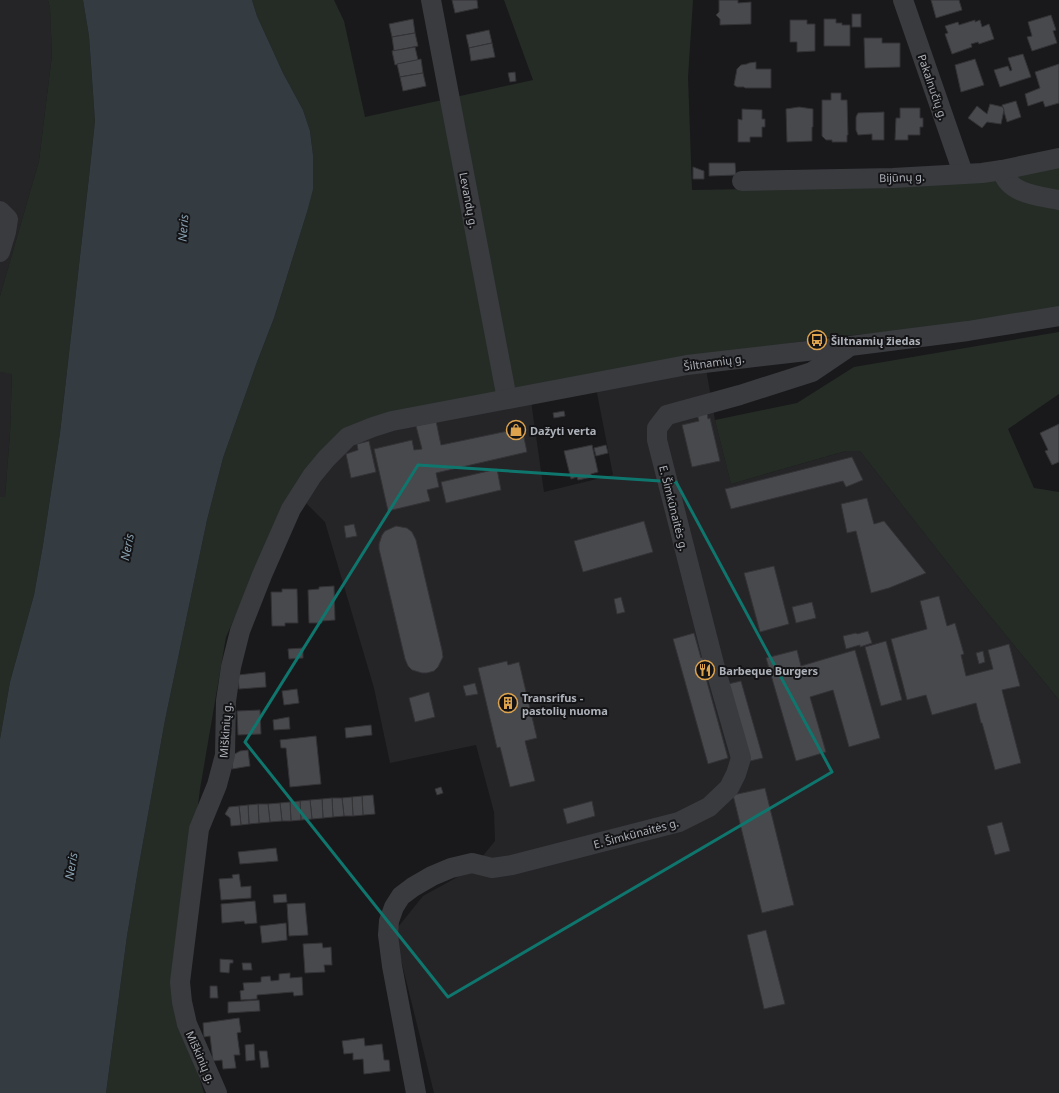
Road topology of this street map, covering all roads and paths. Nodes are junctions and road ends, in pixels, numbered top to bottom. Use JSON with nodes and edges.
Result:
{"nodes":[{"id":1,"x":431,"y":0,"type":"edge"},
{"id":2,"x":903,"y":0,"type":"edge"},
{"id":3,"x":1059,"y":158,"type":"edge"},
{"id":4,"x":1002,"y":170,"type":"junction"},
{"id":5,"x":962,"y":174,"type":"junction"},
{"id":6,"x":742,"y":181,"type":"dead end"},
{"id":7,"x":1059,"y":200,"type":"edge"},
{"id":8,"x":4,"y":215,"type":"edge"},
{"id":9,"x":0,"y":252,"type":"edge"},
{"id":10,"x":1059,"y":316,"type":"edge"},
{"id":11,"x":850,"y":346,"type":"junction"},
{"id":12,"x":507,"y":399,"type":"junction"},
{"id":13,"x":373,"y":427,"type":"joint"},
{"id":14,"x":217,"y":1093,"type":"edge"},
{"id":15,"x":416,"y":1093,"type":"edge"}],
"edges":[{"from":1,"to":12,"type":"street","name":"Levandų g."},
{"from":2,"to":5,"type":"street","name":"Pakalnučių g."},
{"from":3,"to":4,"type":"street","name":"Bijūnų g."},
{"from":4,"to":5,"type":"street","name":"Bijūnų g."},
{"from":4,"to":7,"type":"street"},
{"from":5,"to":6,"type":"street","name":"Bijūnų g."},
{"from":8,"to":9,"type":"street"},
{"from":10,"to":11,"type":"street","name":"Šiltnamių g."},
{"from":11,"to":12,"type":"street","name":"Šiltnamių g."},
{"from":11,"to":15,"type":"street","name":"E. Šimkūnaitės g."},
{"from":12,"to":13,"type":"street","name":"Šiltnamių g."},
{"from":13,"to":14,"type":"street","name":"Miškinių g."}]}
